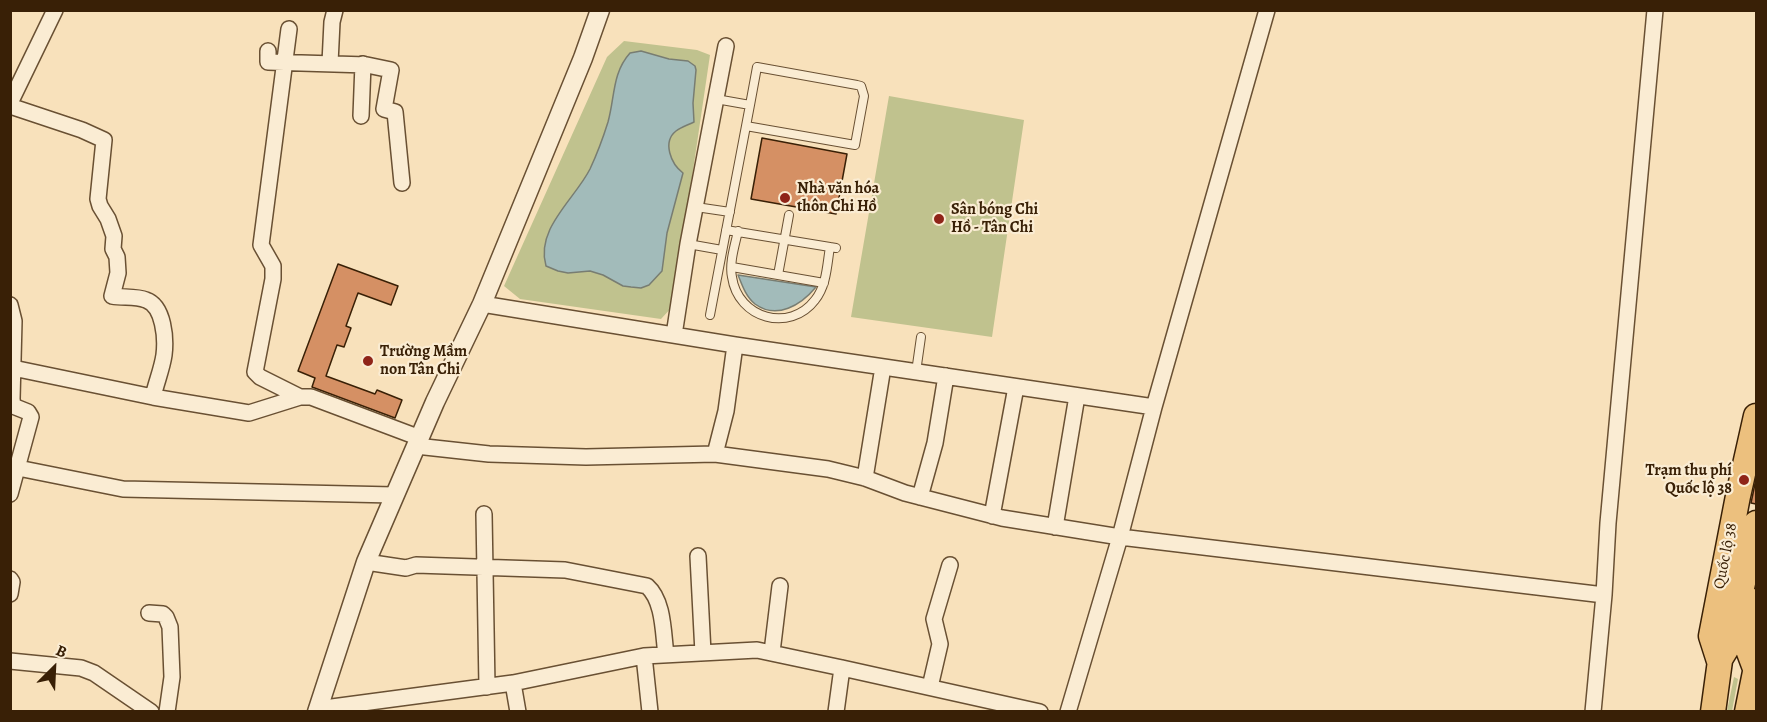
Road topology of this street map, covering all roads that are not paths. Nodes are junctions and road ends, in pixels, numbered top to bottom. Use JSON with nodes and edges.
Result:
{"nodes":[{"id":1,"x":54,"y":10,"type":"edge"},
{"id":2,"x":334,"y":10,"type":"edge"},
{"id":3,"x":600,"y":10,"type":"edge"},
{"id":4,"x":1267,"y":10,"type":"edge"},
{"id":5,"x":1655,"y":10,"type":"edge"},
{"id":6,"x":289,"y":29,"type":"dead end"},
{"id":7,"x":726,"y":46,"type":"dead end"},
{"id":8,"x":268,"y":51,"type":"dead end"},
{"id":9,"x":330,"y":63,"type":"junction"},
{"id":10,"x":284,"y":64,"type":"junction"},
{"id":11,"x":363,"y":64,"type":"junction"},
{"id":12,"x":716,"y":99,"type":"junction"},
{"id":13,"x":10,"y":105,"type":"edge"},
{"id":14,"x":750,"y":105,"type":"junction"},
{"id":15,"x":361,"y":116,"type":"dead end"},
{"id":16,"x":746,"y":126,"type":"junction"},
{"id":17,"x":402,"y":183,"type":"dead end"},
{"id":18,"x":696,"y":207,"type":"junction"},
{"id":19,"x":730,"y":212,"type":"junction"},
{"id":20,"x":789,"y":215,"type":"dead end"},
{"id":21,"x":726,"y":230,"type":"junction"},
{"id":22,"x":738,"y":231,"type":"junction"},
{"id":23,"x":785,"y":239,"type":"junction"},
{"id":24,"x":688,"y":244,"type":"junction"},
{"id":25,"x":722,"y":250,"type":"junction"},
{"id":26,"x":732,"y":267,"type":"junction"},
{"id":27,"x":778,"y":275,"type":"junction"},
{"id":28,"x":824,"y":283,"type":"junction"},
{"id":29,"x":482,"y":304,"type":"junction"},
{"id":30,"x":10,"y":305,"type":"edge"},
{"id":31,"x":710,"y":315,"type":"dead end"},
{"id":32,"x":674,"y":335,"type":"junction"},
{"id":33,"x":921,"y":337,"type":"dead end"},
{"id":34,"x":735,"y":345,"type":"junction"},
{"id":35,"x":883,"y":367,"type":"junction"},
{"id":36,"x":13,"y":368,"type":"junction"},
{"id":37,"x":916,"y":372,"type":"junction"},
{"id":38,"x":946,"y":376,"type":"junction"},
{"id":39,"x":1016,"y":387,"type":"junction"},
{"id":40,"x":1077,"y":396,"type":"junction"},
{"id":41,"x":153,"y":397,"type":"junction"},
{"id":42,"x":300,"y":397,"type":"junction"},
{"id":43,"x":1154,"y":407,"type":"junction"},
{"id":44,"x":1756,"y":416,"type":"edge"},
{"id":45,"x":418,"y":442,"type":"junction"},
{"id":46,"x":715,"y":454,"type":"junction"},
{"id":47,"x":18,"y":468,"type":"junction"},
{"id":48,"x":1756,"y":470,"type":"edge"},
{"id":49,"x":865,"y":478,"type":"junction"},
{"id":50,"x":10,"y":494,"type":"edge"},
{"id":51,"x":394,"y":495,"type":"junction"},
{"id":52,"x":920,"y":497,"type":"junction"},
{"id":53,"x":484,"y":514,"type":"dead end"},
{"id":54,"x":992,"y":516,"type":"junction"},
{"id":55,"x":1756,"y":523,"type":"edge"},
{"id":56,"x":1055,"y":527,"type":"junction"},
{"id":57,"x":1120,"y":537,"type":"junction"},
{"id":58,"x":698,"y":556,"type":"dead end"},
{"id":59,"x":366,"y":562,"type":"junction"},
{"id":60,"x":950,"y":566,"type":"dead end"},
{"id":61,"x":485,"y":568,"type":"junction"},
{"id":62,"x":10,"y":579,"type":"edge"},
{"id":63,"x":780,"y":586,"type":"dead end"},
{"id":64,"x":10,"y":594,"type":"edge"},
{"id":65,"x":1604,"y":595,"type":"junction"},
{"id":66,"x":1756,"y":601,"type":"edge"},
{"id":67,"x":149,"y":613,"type":"dead end"},
{"id":68,"x":772,"y":652,"type":"junction"},
{"id":69,"x":703,"y":653,"type":"junction"},
{"id":70,"x":666,"y":655,"type":"junction"},
{"id":71,"x":644,"y":656,"type":"junction"},
{"id":72,"x":10,"y":661,"type":"edge"},
{"id":73,"x":1719,"y":665,"type":"junction"},
{"id":74,"x":842,"y":668,"type":"junction"},
{"id":75,"x":1756,"y":670,"type":"edge"},
{"id":76,"x":513,"y":683,"type":"junction"},
{"id":77,"x":486,"y":687,"type":"junction"},
{"id":78,"x":930,"y":687,"type":"junction"},
{"id":79,"x":317,"y":710,"type":"edge"},
{"id":80,"x":151,"y":711,"type":"edge"},
{"id":81,"x":167,"y":711,"type":"edge"},
{"id":82,"x":518,"y":711,"type":"edge"},
{"id":83,"x":650,"y":711,"type":"edge"},
{"id":84,"x":836,"y":711,"type":"edge"},
{"id":85,"x":1040,"y":711,"type":"edge"},
{"id":86,"x":1068,"y":711,"type":"edge"},
{"id":87,"x":1593,"y":711,"type":"edge"},
{"id":88,"x":1713,"y":711,"type":"edge"},
{"id":89,"x":1748,"y":711,"type":"edge"}],
"edges":[{"from":1,"to":13,"type":"street"},
{"from":2,"to":9,"type":"street"},
{"from":3,"to":29,"type":"street"},
{"from":4,"to":43,"type":"street"},
{"from":5,"to":65,"type":"street"},
{"from":6,"to":10,"type":"street"},
{"from":7,"to":12,"type":"street"},
{"from":8,"to":10,"type":"street"},
{"from":9,"to":10,"type":"street"},
{"from":9,"to":11,"type":"street"},
{"from":10,"to":42,"type":"street"},
{"from":11,"to":15,"type":"street"},
{"from":11,"to":17,"type":"street"},
{"from":12,"to":14,"type":"lane"},
{"from":12,"to":18,"type":"street"},
{"from":13,"to":41,"type":"street"},
{"from":14,"to":16,"type":"lane"},
{"from":14,"to":16,"type":"lane"},
{"from":16,"to":19,"type":"lane"},
{"from":18,"to":19,"type":"lane"},
{"from":18,"to":24,"type":"street"},
{"from":19,"to":21,"type":"lane"},
{"from":20,"to":23,"type":"lane"},
{"from":21,"to":22,"type":"lane"},
{"from":21,"to":25,"type":"lane"},
{"from":22,"to":23,"type":"lane"},
{"from":22,"to":26,"type":"lane"},
{"from":23,"to":27,"type":"lane"},
{"from":23,"to":28,"type":"lane"},
{"from":24,"to":25,"type":"lane"},
{"from":24,"to":32,"type":"street"},
{"from":25,"to":31,"type":"lane"},
{"from":26,"to":27,"type":"lane"},
{"from":26,"to":28,"type":"lane"},
{"from":27,"to":28,"type":"lane"},
{"from":29,"to":32,"type":"street"},
{"from":29,"to":45,"type":"street"},
{"from":30,"to":36,"type":"street"},
{"from":32,"to":34,"type":"street"},
{"from":33,"to":37,"type":"lane"},
{"from":34,"to":35,"type":"street"},
{"from":34,"to":46,"type":"street"},
{"from":35,"to":37,"type":"street"},
{"from":35,"to":49,"type":"street"},
{"from":36,"to":41,"type":"street"},
{"from":36,"to":47,"type":"street"},
{"from":37,"to":38,"type":"street"},
{"from":38,"to":39,"type":"street"},
{"from":38,"to":52,"type":"street"},
{"from":39,"to":40,"type":"street"},
{"from":39,"to":54,"type":"street"},
{"from":40,"to":43,"type":"street"},
{"from":40,"to":56,"type":"street"},
{"from":41,"to":42,"type":"street"},
{"from":42,"to":45,"type":"street"},
{"from":43,"to":57,"type":"street"},
{"from":44,"to":73,"type":"highway","name":"Quốc lộ 38"},
{"from":45,"to":46,"type":"street"},
{"from":45,"to":51,"type":"street"},
{"from":46,"to":49,"type":"street"},
{"from":47,"to":50,"type":"street"},
{"from":47,"to":51,"type":"street"},
{"from":48,"to":73,"type":"highway","name":"Quốc lộ 38"},
{"from":49,"to":52,"type":"street"},
{"from":51,"to":59,"type":"street"},
{"from":52,"to":54,"type":"street"},
{"from":53,"to":61,"type":"street"},
{"from":54,"to":56,"type":"street"},
{"from":55,"to":73,"type":"highway","name":"Quốc lộ 38"},
{"from":56,"to":57,"type":"street"},
{"from":57,"to":65,"type":"street"},
{"from":57,"to":86,"type":"street"},
{"from":58,"to":69,"type":"street"},
{"from":59,"to":61,"type":"street"},
{"from":59,"to":79,"type":"street"},
{"from":60,"to":78,"type":"street"},
{"from":61,"to":70,"type":"street"},
{"from":61,"to":77,"type":"street"},
{"from":62,"to":64,"type":"street"},
{"from":63,"to":68,"type":"street"},
{"from":65,"to":87,"type":"street"},
{"from":66,"to":75,"type":"highway"},
{"from":67,"to":81,"type":"street"},
{"from":68,"to":69,"type":"street"},
{"from":68,"to":74,"type":"street"},
{"from":69,"to":70,"type":"street"},
{"from":70,"to":71,"type":"street"},
{"from":71,"to":76,"type":"street"},
{"from":71,"to":83,"type":"street"},
{"from":72,"to":80,"type":"street"},
{"from":73,"to":75,"type":"highway"},
{"from":73,"to":88,"type":"highway","name":"Quốc lộ 38"},
{"from":74,"to":78,"type":"street"},
{"from":74,"to":84,"type":"street"},
{"from":75,"to":89,"type":"highway"},
{"from":76,"to":77,"type":"street"},
{"from":76,"to":82,"type":"street"},
{"from":77,"to":79,"type":"street"},
{"from":78,"to":85,"type":"street"}]}
